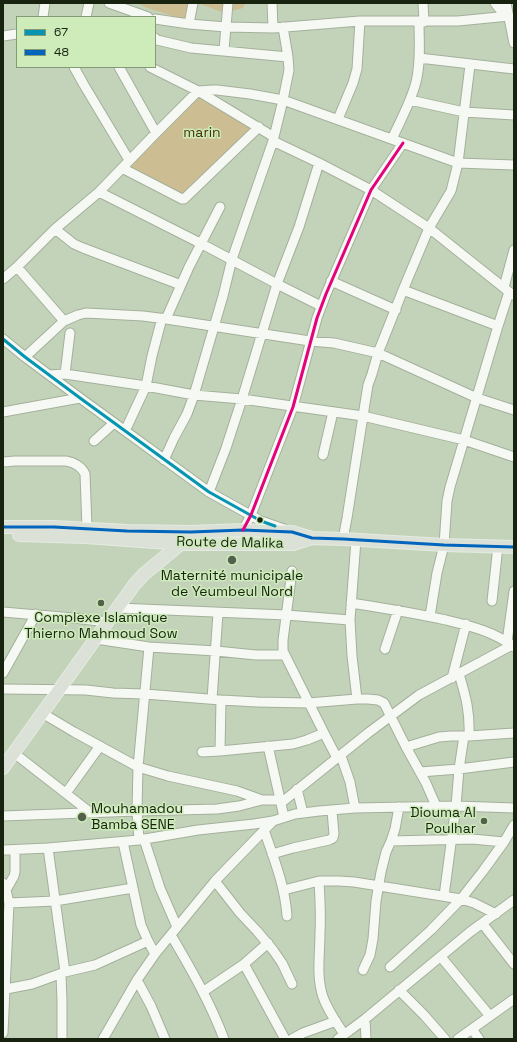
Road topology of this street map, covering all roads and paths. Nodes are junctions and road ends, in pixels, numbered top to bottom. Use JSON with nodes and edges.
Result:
{"nodes":[{"id":1,"x":45,"y":3,"type":"edge"},
{"id":2,"x":89,"y":3,"type":"edge"},
{"id":3,"x":109,"y":3,"type":"edge"},
{"id":4,"x":193,"y":3,"type":"edge"},
{"id":5,"x":228,"y":3,"type":"edge"},
{"id":6,"x":272,"y":3,"type":"edge"},
{"id":7,"x":423,"y":3,"type":"edge"},
{"id":8,"x":495,"y":3,"type":"edge"},
{"id":9,"x":506,"y":3,"type":"edge"},
{"id":10,"x":43,"y":16,"type":"edge"},
{"id":11,"x":86,"y":16,"type":"edge"},
{"id":12,"x":145,"y":16,"type":"edge"},
{"id":13,"x":507,"y":16,"type":"junction"},
{"id":14,"x":157,"y":19,"type":"edge"},
{"id":15,"x":360,"y":22,"type":"junction"},
{"id":16,"x":421,"y":22,"type":"junction"},
{"id":17,"x":189,"y":24,"type":"junction"},
{"id":18,"x":226,"y":27,"type":"junction"},
{"id":19,"x":283,"y":27,"type":"junction"},
{"id":20,"x":273,"y":28,"type":"junction"},
{"id":21,"x":16,"y":34,"type":"edge"},
{"id":22,"x":3,"y":36,"type":"edge"},
{"id":23,"x":156,"y":39,"type":"edge"},
{"id":24,"x":514,"y":42,"type":"edge"},
{"id":25,"x":224,"y":50,"type":"junction"},
{"id":26,"x":288,"y":57,"type":"junction"},
{"id":27,"x":419,"y":58,"type":"junction"},
{"id":28,"x":470,"y":65,"type":"junction"},
{"id":29,"x":75,"y":68,"type":"edge"},
{"id":30,"x":120,"y":68,"type":"edge"},
{"id":31,"x":152,"y":68,"type":"edge"},
{"id":32,"x":514,"y":69,"type":"edge"},
{"id":33,"x":198,"y":91,"type":"junction"},
{"id":34,"x":283,"y":100,"type":"junction"},
{"id":35,"x":410,"y":100,"type":"junction"},
{"id":36,"x":464,"y":112,"type":"junction"},
{"id":37,"x":514,"y":115,"type":"edge"},
{"id":38,"x":338,"y":120,"type":"junction"},
{"id":39,"x":259,"y":127,"type":"junction"},
{"id":40,"x":156,"y":133,"type":"junction"},
{"id":41,"x":274,"y":139,"type":"junction"},
{"id":42,"x":392,"y":139,"type":"junction"},
{"id":43,"x":403,"y":143,"type":"junction"},
{"id":44,"x":129,"y":160,"type":"junction"},
{"id":45,"x":319,"y":163,"type":"junction"},
{"id":46,"x":458,"y":163,"type":"junction"},
{"id":47,"x":514,"y":165,"type":"edge"},
{"id":48,"x":122,"y":168,"type":"junction"},
{"id":49,"x":371,"y":190,"type":"junction"},
{"id":50,"x":99,"y":192,"type":"junction"},
{"id":51,"x":220,"y":207,"type":"dead end"},
{"id":52,"x":429,"y":228,"type":"junction"},
{"id":53,"x":55,"y":229,"type":"junction"},
{"id":54,"x":202,"y":244,"type":"junction"},
{"id":55,"x":514,"y":250,"type":"edge"},
{"id":56,"x":232,"y":259,"type":"junction"},
{"id":57,"x":17,"y":267,"type":"junction"},
{"id":58,"x":3,"y":279,"type":"edge"},
{"id":59,"x":332,"y":281,"type":"junction"},
{"id":60,"x":277,"y":284,"type":"junction"},
{"id":61,"x":180,"y":285,"type":"junction"},
{"id":62,"x":403,"y":290,"type":"junction"},
{"id":63,"x":509,"y":292,"type":"edge"},
{"id":64,"x":322,"y":306,"type":"junction"},
{"id":65,"x":396,"y":310,"type":"junction"},
{"id":66,"x":164,"y":319,"type":"junction"},
{"id":67,"x":64,"y":321,"type":"junction"},
{"id":68,"x":214,"y":326,"type":"junction"},
{"id":69,"x":498,"y":326,"type":"junction"},
{"id":70,"x":70,"y":333,"type":"dead end"},
{"id":71,"x":262,"y":333,"type":"junction"},
{"id":72,"x":3,"y":339,"type":"edge"},
{"id":73,"x":310,"y":341,"type":"junction"},
{"id":74,"x":378,"y":353,"type":"junction"},
{"id":75,"x":25,"y":357,"type":"junction"},
{"id":76,"x":65,"y":374,"type":"junction"},
{"id":77,"x":49,"y":375,"type":"junction"},
{"id":78,"x":146,"y":386,"type":"junction"},
{"id":79,"x":194,"y":395,"type":"junction"},
{"id":80,"x":80,"y":398,"type":"junction"},
{"id":81,"x":477,"y":398,"type":"junction"},
{"id":82,"x":242,"y":399,"type":"junction"},
{"id":83,"x":293,"y":407,"type":"junction"},
{"id":84,"x":514,"y":410,"type":"edge"},
{"id":85,"x":3,"y":412,"type":"edge"},
{"id":86,"x":333,"y":412,"type":"junction"},
{"id":87,"x":363,"y":416,"type":"junction"},
{"id":88,"x":114,"y":423,"type":"junction"},
{"id":89,"x":125,"y":431,"type":"junction"},
{"id":90,"x":94,"y":440,"type":"dead end"},
{"id":91,"x":464,"y":440,"type":"junction"},
{"id":92,"x":323,"y":455,"type":"dead end"},
{"id":93,"x":514,"y":457,"type":"edge"},
{"id":94,"x":164,"y":460,"type":"junction"},
{"id":95,"x":3,"y":462,"type":"edge"},
{"id":96,"x":209,"y":492,"type":"junction"},
{"id":97,"x":251,"y":515,"type":"junction"},
{"id":98,"x":3,"y":527,"type":"edge"},
{"id":99,"x":87,"y":528,"type":"junction"},
{"id":100,"x":243,"y":530,"type":"junction"},
{"id":101,"x":191,"y":532,"type":"junction"},
{"id":102,"x":292,"y":532,"type":"junction"},
{"id":103,"x":3,"y":534,"type":"edge"},
{"id":104,"x":312,"y":538,"type":"junction"},
{"id":105,"x":343,"y":539,"type":"junction"},
{"id":106,"x":356,"y":540,"type":"junction"},
{"id":107,"x":182,"y":544,"type":"junction"},
{"id":108,"x":444,"y":545,"type":"junction"},
{"id":109,"x":498,"y":546,"type":"junction"},
{"id":110,"x":514,"y":547,"type":"edge"},
{"id":111,"x":292,"y":571,"type":"dead end"},
{"id":112,"x":514,"y":592,"type":"edge"},
{"id":113,"x":492,"y":601,"type":"dead end"},
{"id":114,"x":351,"y":603,"type":"junction"},
{"id":115,"x":118,"y":608,"type":"junction"},
{"id":116,"x":398,"y":610,"type":"junction"},
{"id":117,"x":3,"y":612,"type":"edge"},
{"id":118,"x":218,"y":613,"type":"junction"},
{"id":119,"x":36,"y":614,"type":"junction"},
{"id":120,"x":286,"y":616,"type":"junction"},
{"id":121,"x":430,"y":616,"type":"junction"},
{"id":122,"x":350,"y":620,"type":"junction"},
{"id":123,"x":108,"y":622,"type":"junction"},
{"id":124,"x":466,"y":624,"type":"junction"},
{"id":125,"x":96,"y":639,"type":"junction"},
{"id":126,"x":512,"y":645,"type":"edge"},
{"id":127,"x":149,"y":647,"type":"junction"},
{"id":128,"x":385,"y":649,"type":"dead end"},
{"id":129,"x":216,"y":651,"type":"junction"},
{"id":130,"x":285,"y":655,"type":"junction"},
{"id":131,"x":3,"y":673,"type":"edge"},
{"id":132,"x":456,"y":676,"type":"junction"},
{"id":133,"x":3,"y":689,"type":"edge"},
{"id":134,"x":59,"y":690,"type":"junction"},
{"id":135,"x":145,"y":694,"type":"junction"},
{"id":136,"x":356,"y":699,"type":"junction"},
{"id":137,"x":217,"y":700,"type":"junction"},
{"id":138,"x":308,"y":703,"type":"junction"},
{"id":139,"x":42,"y":713,"type":"junction"},
{"id":140,"x":391,"y":716,"type":"junction"},
{"id":141,"x":324,"y":733,"type":"junction"},
{"id":142,"x":514,"y":733,"type":"edge"},
{"id":143,"x":467,"y":736,"type":"junction"},
{"id":144,"x":100,"y":746,"type":"junction"},
{"id":145,"x":268,"y":746,"type":"junction"},
{"id":146,"x":406,"y":747,"type":"junction"},
{"id":147,"x":220,"y":751,"type":"junction"},
{"id":148,"x":202,"y":752,"type":"dead end"},
{"id":149,"x":14,"y":753,"type":"junction"},
{"id":150,"x":339,"y":757,"type":"junction"},
{"id":151,"x":514,"y":762,"type":"edge"},
{"id":152,"x":138,"y":767,"type":"junction"},
{"id":153,"x":3,"y":768,"type":"edge"},
{"id":154,"x":459,"y":769,"type":"junction"},
{"id":155,"x":420,"y":772,"type":"junction"},
{"id":156,"x":297,"y":789,"type":"junction"},
{"id":157,"x":66,"y":793,"type":"junction"},
{"id":158,"x":262,"y":800,"type":"junction"},
{"id":159,"x":280,"y":802,"type":"junction"},
{"id":160,"x":436,"y":806,"type":"junction"},
{"id":161,"x":456,"y":806,"type":"junction"},
{"id":162,"x":399,"y":807,"type":"junction"},
{"id":163,"x":355,"y":808,"type":"junction"},
{"id":164,"x":514,"y":808,"type":"edge"},
{"id":165,"x":332,"y":810,"type":"junction"},
{"id":166,"x":137,"y":811,"type":"junction"},
{"id":167,"x":91,"y":813,"type":"junction"},
{"id":168,"x":304,"y":813,"type":"junction"},
{"id":169,"x":3,"y":816,"type":"edge"},
{"id":170,"x":284,"y":817,"type":"junction"},
{"id":171,"x":273,"y":820,"type":"junction"},
{"id":172,"x":513,"y":828,"type":"edge"},
{"id":173,"x":264,"y":830,"type":"junction"},
{"id":174,"x":142,"y":840,"type":"junction"},
{"id":175,"x":452,"y":840,"type":"junction"},
{"id":176,"x":123,"y":842,"type":"junction"},
{"id":177,"x":391,"y":842,"type":"junction"},
{"id":178,"x":504,"y":842,"type":"junction"},
{"id":179,"x":48,"y":848,"type":"junction"},
{"id":180,"x":3,"y":850,"type":"edge"},
{"id":181,"x":15,"y":850,"type":"junction"},
{"id":182,"x":272,"y":854,"type":"junction"},
{"id":183,"x":215,"y":881,"type":"junction"},
{"id":184,"x":319,"y":881,"type":"junction"},
{"id":185,"x":5,"y":886,"type":"edge"},
{"id":186,"x":379,"y":886,"type":"junction"},
{"id":187,"x":133,"y":888,"type":"junction"},
{"id":188,"x":284,"y":890,"type":"junction"},
{"id":189,"x":444,"y":896,"type":"junction"},
{"id":190,"x":461,"y":899,"type":"junction"},
{"id":191,"x":514,"y":900,"type":"edge"},
{"id":192,"x":55,"y":901,"type":"junction"},
{"id":193,"x":9,"y":903,"type":"junction"},
{"id":194,"x":496,"y":914,"type":"junction"},
{"id":195,"x":287,"y":916,"type":"dead end"},
{"id":196,"x":482,"y":923,"type":"junction"},
{"id":197,"x":174,"y":931,"type":"junction"},
{"id":198,"x":148,"y":941,"type":"junction"},
{"id":199,"x":268,"y":943,"type":"junction"},
{"id":200,"x":155,"y":954,"type":"junction"},
{"id":201,"x":441,"y":957,"type":"junction"},
{"id":202,"x":244,"y":964,"type":"junction"},
{"id":203,"x":514,"y":964,"type":"edge"},
{"id":204,"x":390,"y":966,"type":"dead end"},
{"id":205,"x":363,"y":970,"type":"dead end"},
{"id":206,"x":63,"y":973,"type":"junction"},
{"id":207,"x":137,"y":980,"type":"junction"},
{"id":208,"x":292,"y":984,"type":"dead end"},
{"id":209,"x":6,"y":989,"type":"junction"},
{"id":210,"x":399,"y":990,"type":"junction"},
{"id":211,"x":204,"y":991,"type":"junction"},
{"id":212,"x":513,"y":1002,"type":"edge"},
{"id":213,"x":4,"y":1008,"type":"edge"},
{"id":214,"x":490,"y":1016,"type":"junction"},
{"id":215,"x":365,"y":1019,"type":"junction"},
{"id":216,"x":336,"y":1022,"type":"junction"},
{"id":217,"x":109,"y":1029,"type":"junction"},
{"id":218,"x":472,"y":1029,"type":"junction"},
{"id":219,"x":3,"y":1033,"type":"edge"},
{"id":220,"x":341,"y":1036,"type":"edge"},
{"id":221,"x":62,"y":1039,"type":"edge"},
{"id":222,"x":103,"y":1039,"type":"edge"},
{"id":223,"x":113,"y":1039,"type":"edge"},
{"id":224,"x":165,"y":1039,"type":"edge"},
{"id":225,"x":224,"y":1039,"type":"edge"},
{"id":226,"x":285,"y":1039,"type":"edge"},
{"id":227,"x":292,"y":1039,"type":"edge"},
{"id":228,"x":366,"y":1039,"type":"edge"},
{"id":229,"x":445,"y":1039,"type":"edge"},
{"id":230,"x":458,"y":1039,"type":"edge"},
{"id":231,"x":479,"y":1039,"type":"edge"}],
"edges":[{"from":1,"to":10,"type":"street"},
{"from":2,"to":11,"type":"street"},
{"from":3,"to":12,"type":"street"},
{"from":4,"to":17,"type":"street"},
{"from":5,"to":18,"type":"street"},
{"from":6,"to":20,"type":"street"},
{"from":7,"to":16,"type":"street"},
{"from":8,"to":13,"type":"street"},
{"from":9,"to":13,"type":"street"},
{"from":13,"to":16,"type":"street"},
{"from":13,"to":24,"type":"street"},
{"from":14,"to":17,"type":"street"},
{"from":15,"to":16,"type":"street"},
{"from":15,"to":19,"type":"street"},
{"from":15,"to":38,"type":"street"},
{"from":16,"to":27,"type":"street"},
{"from":17,"to":18,"type":"street"},
{"from":18,"to":20,"type":"street"},
{"from":18,"to":25,"type":"street"},
{"from":19,"to":20,"type":"street"},
{"from":19,"to":26,"type":"street"},
{"from":21,"to":22,"type":"street"},
{"from":23,"to":25,"type":"street"},
{"from":25,"to":26,"type":"street"},
{"from":26,"to":34,"type":"street"},
{"from":27,"to":28,"type":"street"},
{"from":27,"to":35,"type":"street"},
{"from":28,"to":32,"type":"street"},
{"from":28,"to":36,"type":"street"},
{"from":29,"to":44,"type":"street"},
{"from":30,"to":40,"type":"street"},
{"from":31,"to":33,"type":"street"},
{"from":33,"to":34,"type":"street"},
{"from":33,"to":39,"type":"street"},
{"from":33,"to":40,"type":"street"},
{"from":34,"to":38,"type":"street"},
{"from":34,"to":41,"type":"street"},
{"from":35,"to":36,"type":"street"},
{"from":35,"to":42,"type":"street"},
{"from":36,"to":37,"type":"street"},
{"from":36,"to":46,"type":"street"},
{"from":38,"to":42,"type":"street"},
{"from":39,"to":41,"type":"street"},
{"from":39,"to":48,"type":"street"},
{"from":40,"to":44,"type":"street"},
{"from":41,"to":45,"type":"street"},
{"from":41,"to":56,"type":"street"},
{"from":42,"to":43,"type":"street"},
{"from":43,"to":46,"type":"street"},
{"from":43,"to":49,"type":"street"},
{"from":44,"to":48,"type":"street"},
{"from":45,"to":49,"type":"street"},
{"from":45,"to":60,"type":"street"},
{"from":46,"to":47,"type":"street"},
{"from":46,"to":52,"type":"street"},
{"from":48,"to":50,"type":"street"},
{"from":49,"to":52,"type":"street"},
{"from":49,"to":59,"type":"street"},
{"from":50,"to":53,"type":"street"},
{"from":50,"to":54,"type":"street"},
{"from":51,"to":54,"type":"street"},
{"from":52,"to":62,"type":"street"},
{"from":52,"to":63,"type":"street"},
{"from":53,"to":57,"type":"street"},
{"from":53,"to":61,"type":"street"},
{"from":54,"to":56,"type":"street"},
{"from":54,"to":61,"type":"street"},
{"from":55,"to":63,"type":"street"},
{"from":56,"to":60,"type":"street"},
{"from":56,"to":68,"type":"street"},
{"from":57,"to":58,"type":"street"},
{"from":57,"to":67,"type":"street"},
{"from":59,"to":64,"type":"street"},
{"from":59,"to":65,"type":"street"},
{"from":60,"to":64,"type":"street"},
{"from":60,"to":71,"type":"street"},
{"from":61,"to":66,"type":"street"},
{"from":62,"to":65,"type":"street"},
{"from":62,"to":69,"type":"street"},
{"from":63,"to":69,"type":"street"},
{"from":64,"to":73,"type":"street"},
{"from":65,"to":74,"type":"street"},
{"from":66,"to":67,"type":"street"},
{"from":66,"to":68,"type":"street"},
{"from":66,"to":78,"type":"street"},
{"from":67,"to":75,"type":"street"},
{"from":68,"to":71,"type":"street"},
{"from":68,"to":79,"type":"street"},
{"from":69,"to":81,"type":"street"},
{"from":70,"to":76,"type":"street"},
{"from":71,"to":73,"type":"street"},
{"from":71,"to":82,"type":"street"},
{"from":72,"to":75,"type":"street"},
{"from":73,"to":74,"type":"street"},
{"from":73,"to":83,"type":"street"},
{"from":74,"to":81,"type":"street"},
{"from":74,"to":87,"type":"street"},
{"from":75,"to":77,"type":"street"},
{"from":76,"to":77,"type":"street"},
{"from":76,"to":78,"type":"street"},
{"from":77,"to":80,"type":"street"},
{"from":78,"to":79,"type":"street"},
{"from":78,"to":89,"type":"street"},
{"from":79,"to":82,"type":"street"},
{"from":79,"to":94,"type":"street"},
{"from":80,"to":85,"type":"street"},
{"from":80,"to":88,"type":"street"},
{"from":81,"to":84,"type":"street"},
{"from":81,"to":91,"type":"street"},
{"from":82,"to":83,"type":"street"},
{"from":82,"to":96,"type":"street"},
{"from":83,"to":86,"type":"street"},
{"from":83,"to":97,"type":"street"},
{"from":86,"to":87,"type":"street"},
{"from":86,"to":92,"type":"street"},
{"from":87,"to":91,"type":"street"},
{"from":87,"to":105,"type":"street"},
{"from":88,"to":89,"type":"street"},
{"from":88,"to":90,"type":"street"},
{"from":89,"to":94,"type":"street"},
{"from":91,"to":93,"type":"street"},
{"from":91,"to":108,"type":"street"},
{"from":94,"to":96,"type":"street"},
{"from":95,"to":99,"type":"street"},
{"from":96,"to":97,"type":"street"},
{"from":97,"to":100,"type":"street"},
{"from":97,"to":102,"type":"street"},
{"from":98,"to":99,"type":"main road","name":"Route de Malika"},
{"from":99,"to":101,"type":"main road","name":"Route de Malika"},
{"from":100,"to":101,"type":"main road","name":"Route de Malika"},
{"from":100,"to":102,"type":"main road","name":"Route de Malika"},
{"from":101,"to":107,"type":"main road"},
{"from":102,"to":104,"type":"main road","name":"Route de Malika"},
{"from":103,"to":107,"type":"main road","name":"Route de Malika"},
{"from":104,"to":105,"type":"main road","name":"Route de Malika"},
{"from":104,"to":107,"type":"main road","name":"Route de Malika"},
{"from":105,"to":106,"type":"main road","name":"Route de Malika"},
{"from":106,"to":108,"type":"main road","name":"Route de Malika"},
{"from":106,"to":114,"type":"street"},
{"from":107,"to":115,"type":"main road"},
{"from":108,"to":109,"type":"main road","name":"Route de Malika"},
{"from":108,"to":121,"type":"street"},
{"from":109,"to":110,"type":"main road","name":"Route de Malika"},
{"from":109,"to":113,"type":"street"},
{"from":111,"to":120,"type":"street"},
{"from":112,"to":126,"type":"street"},
{"from":114,"to":116,"type":"street"},
{"from":114,"to":122,"type":"street"},
{"from":115,"to":118,"type":"street"},
{"from":115,"to":123,"type":"main road"},
{"from":116,"to":121,"type":"street"},
{"from":116,"to":128,"type":"street"},
{"from":117,"to":119,"type":"street"},
{"from":118,"to":120,"type":"street"},
{"from":118,"to":129,"type":"street"},
{"from":119,"to":123,"type":"street"},
{"from":119,"to":131,"type":"street"},
{"from":120,"to":122,"type":"street"},
{"from":120,"to":130,"type":"street"},
{"from":121,"to":124,"type":"street"},
{"from":122,"to":136,"type":"street"},
{"from":123,"to":125,"type":"main road"},
{"from":124,"to":126,"type":"street"},
{"from":124,"to":132,"type":"street"},
{"from":125,"to":127,"type":"street"},
{"from":125,"to":134,"type":"main road"},
{"from":126,"to":132,"type":"street"},
{"from":127,"to":129,"type":"street"},
{"from":127,"to":135,"type":"street"},
{"from":129,"to":130,"type":"street"},
{"from":129,"to":137,"type":"street"},
{"from":130,"to":138,"type":"street"},
{"from":132,"to":140,"type":"street"},
{"from":132,"to":143,"type":"street"},
{"from":133,"to":134,"type":"street"},
{"from":134,"to":135,"type":"street"},
{"from":134,"to":139,"type":"main road"},
{"from":135,"to":137,"type":"street"},
{"from":135,"to":152,"type":"street"},
{"from":136,"to":138,"type":"street"},
{"from":136,"to":140,"type":"street"},
{"from":137,"to":138,"type":"street"},
{"from":137,"to":147,"type":"street"},
{"from":138,"to":141,"type":"street"},
{"from":139,"to":144,"type":"street"},
{"from":139,"to":149,"type":"main road"},
{"from":140,"to":146,"type":"street"},
{"from":140,"to":150,"type":"street"},
{"from":141,"to":145,"type":"street"},
{"from":141,"to":150,"type":"street"},
{"from":142,"to":143,"type":"street"},
{"from":143,"to":146,"type":"street"},
{"from":143,"to":154,"type":"street"},
{"from":144,"to":152,"type":"street"},
{"from":144,"to":157,"type":"street"},
{"from":145,"to":147,"type":"street"},
{"from":145,"to":159,"type":"street"},
{"from":146,"to":155,"type":"street"},
{"from":147,"to":148,"type":"street"},
{"from":149,"to":153,"type":"main road"},
{"from":149,"to":157,"type":"street"},
{"from":150,"to":156,"type":"street"},
{"from":150,"to":163,"type":"street"},
{"from":151,"to":154,"type":"street"},
{"from":152,"to":158,"type":"street"},
{"from":152,"to":166,"type":"street"},
{"from":154,"to":155,"type":"street"},
{"from":154,"to":161,"type":"street"},
{"from":155,"to":160,"type":"street"},
{"from":156,"to":159,"type":"street"},
{"from":156,"to":168,"type":"street"},
{"from":157,"to":167,"type":"street"},
{"from":158,"to":159,"type":"street"},
{"from":158,"to":166,"type":"street"},
{"from":159,"to":170,"type":"street"},
{"from":160,"to":161,"type":"street"},
{"from":160,"to":162,"type":"street"},
{"from":161,"to":164,"type":"street"},
{"from":161,"to":175,"type":"street"},
{"from":162,"to":163,"type":"street"},
{"from":162,"to":177,"type":"street"},
{"from":163,"to":165,"type":"street"},
{"from":165,"to":168,"type":"street"},
{"from":165,"to":182,"type":"street"},
{"from":166,"to":167,"type":"street"},
{"from":166,"to":174,"type":"street"},
{"from":167,"to":169,"type":"street"},
{"from":168,"to":170,"type":"street"},
{"from":170,"to":171,"type":"street"},
{"from":171,"to":173,"type":"street"},
{"from":171,"to":174,"type":"street"},
{"from":172,"to":178,"type":"street"},
{"from":173,"to":182,"type":"street"},
{"from":173,"to":183,"type":"street"},
{"from":174,"to":176,"type":"street"},
{"from":174,"to":197,"type":"street"},
{"from":175,"to":177,"type":"street"},
{"from":175,"to":178,"type":"street"},
{"from":175,"to":189,"type":"street"},
{"from":176,"to":179,"type":"street"},
{"from":176,"to":187,"type":"street"},
{"from":177,"to":186,"type":"street"},
{"from":178,"to":190,"type":"street"},
{"from":179,"to":181,"type":"street"},
{"from":179,"to":192,"type":"street"},
{"from":180,"to":181,"type":"street"},
{"from":181,"to":185,"type":"street"},
{"from":182,"to":188,"type":"street"},
{"from":183,"to":197,"type":"street"},
{"from":183,"to":199,"type":"street"},
{"from":184,"to":186,"type":"street"},
{"from":184,"to":188,"type":"street"},
{"from":184,"to":216,"type":"street"},
{"from":185,"to":193,"type":"street"},
{"from":186,"to":189,"type":"street"},
{"from":186,"to":205,"type":"street"},
{"from":187,"to":192,"type":"street"},
{"from":187,"to":198,"type":"street"},
{"from":188,"to":195,"type":"street"},
{"from":189,"to":190,"type":"street"},
{"from":190,"to":194,"type":"street"},
{"from":190,"to":204,"type":"street"},
{"from":191,"to":194,"type":"street"},
{"from":192,"to":193,"type":"street"},
{"from":192,"to":206,"type":"street"},
{"from":193,"to":209,"type":"street"},
{"from":194,"to":196,"type":"street"},
{"from":196,"to":201,"type":"street"},
{"from":196,"to":203,"type":"street"},
{"from":197,"to":200,"type":"street"},
{"from":197,"to":211,"type":"street"},
{"from":198,"to":200,"type":"street"},
{"from":198,"to":206,"type":"street"},
{"from":199,"to":202,"type":"street"},
{"from":199,"to":208,"type":"street"},
{"from":200,"to":207,"type":"street"},
{"from":201,"to":210,"type":"street"},
{"from":201,"to":214,"type":"street"},
{"from":202,"to":211,"type":"street"},
{"from":202,"to":226,"type":"street"},
{"from":206,"to":209,"type":"street"},
{"from":206,"to":221,"type":"street"},
{"from":207,"to":217,"type":"street"},
{"from":207,"to":224,"type":"street"},
{"from":209,"to":213,"type":"street"},
{"from":210,"to":215,"type":"street"},
{"from":210,"to":229,"type":"street"},
{"from":211,"to":225,"type":"street"},
{"from":212,"to":214,"type":"street"},
{"from":213,"to":219,"type":"street"},
{"from":214,"to":218,"type":"street"},
{"from":215,"to":220,"type":"street"},
{"from":215,"to":228,"type":"street"},
{"from":216,"to":220,"type":"street"},
{"from":216,"to":227,"type":"street"},
{"from":217,"to":222,"type":"street"},
{"from":217,"to":223,"type":"street"},
{"from":218,"to":230,"type":"street"},
{"from":218,"to":231,"type":"street"}]}
